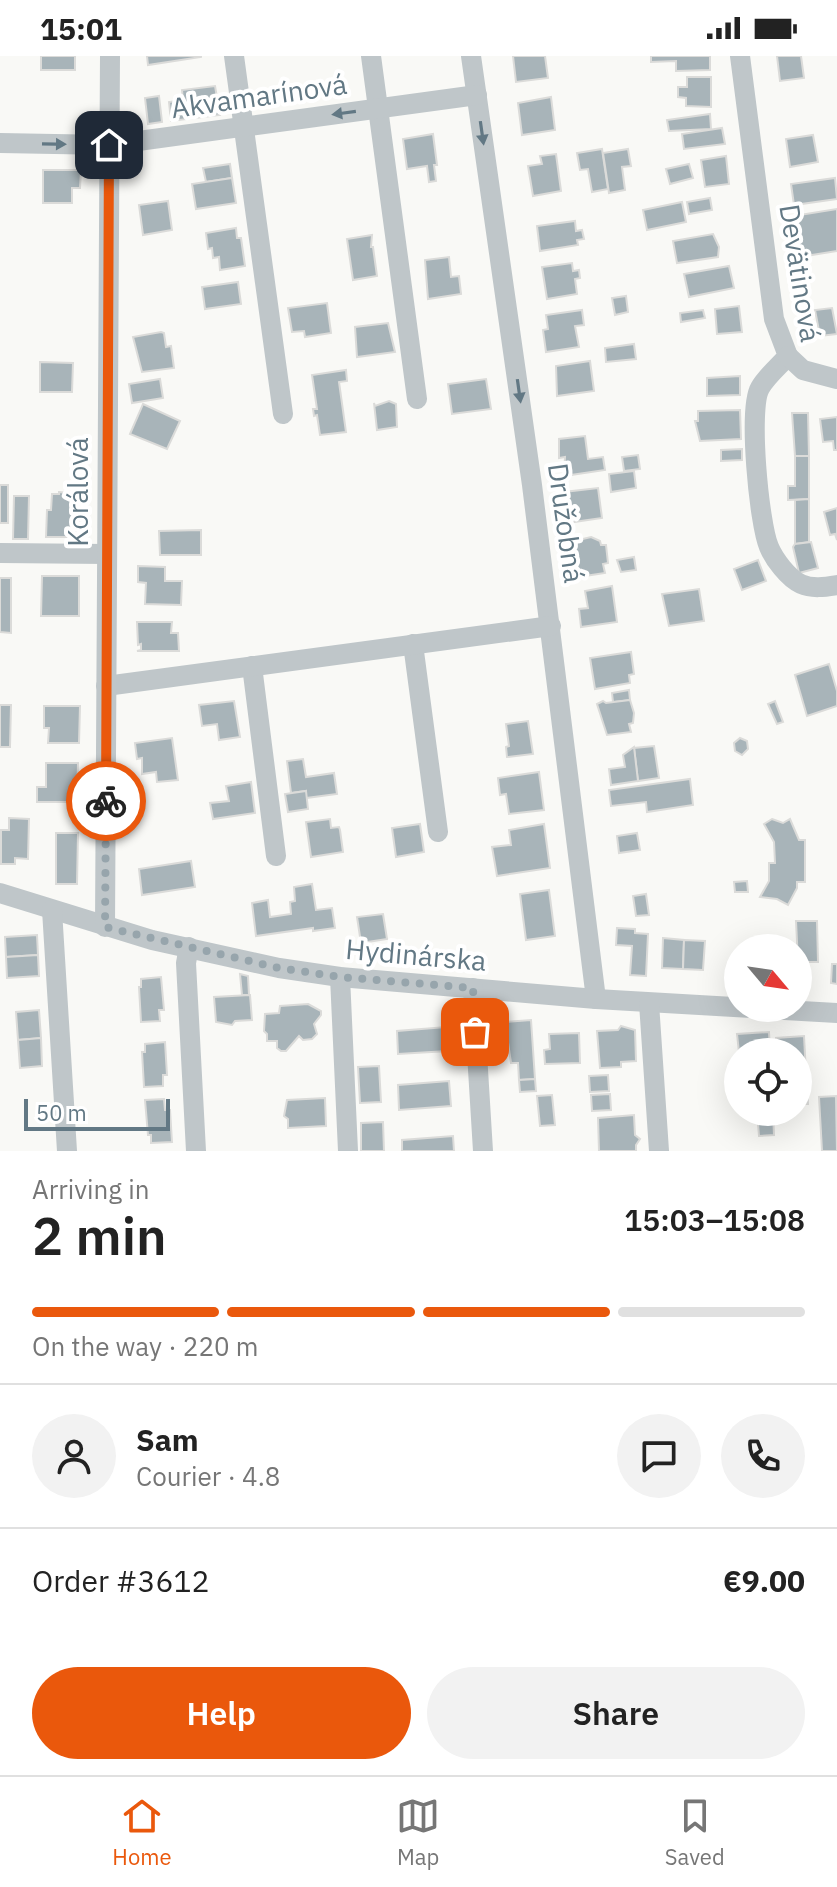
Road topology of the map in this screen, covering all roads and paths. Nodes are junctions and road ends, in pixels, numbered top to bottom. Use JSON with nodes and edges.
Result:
{"nodes":[{"id":1,"x":110,"y":56,"type":"edge"},
{"id":2,"x":234,"y":56,"type":"edge"},
{"id":3,"x":371,"y":56,"type":"edge"},
{"id":4,"x":471,"y":56,"type":"edge"},
{"id":5,"x":740,"y":56,"type":"edge"},
{"id":6,"x":477,"y":95,"type":"junction"},
{"id":7,"x":378,"y":108,"type":"junction"},
{"id":8,"x":244,"y":127,"type":"junction"},
{"id":9,"x":0,"y":143,"type":"edge"},
{"id":10,"x":109,"y":145,"type":"junction"},
{"id":11,"x":788,"y":356,"type":"junction"},
{"id":12,"x":837,"y":379,"type":"edge"},
{"id":13,"x":417,"y":399,"type":"dead end"},
{"id":14,"x":283,"y":414,"type":"dead end"},
{"id":15,"x":0,"y":553,"type":"edge"},
{"id":16,"x":106,"y":554,"type":"junction"},
{"id":17,"x":837,"y":585,"type":"edge"},
{"id":18,"x":551,"y":626,"type":"junction"},
{"id":19,"x":413,"y":644,"type":"junction"},
{"id":20,"x":252,"y":666,"type":"junction"},
{"id":21,"x":106,"y":686,"type":"junction"},
{"id":22,"x":438,"y":832,"type":"dead end"},
{"id":23,"x":276,"y":856,"type":"dead end"},
{"id":24,"x":0,"y":893,"type":"edge"},
{"id":25,"x":52,"y":910,"type":"junction"},
{"id":26,"x":105,"y":927,"type":"junction"},
{"id":27,"x":189,"y":947,"type":"junction"},
{"id":28,"x":340,"y":977,"type":"junction"},
{"id":29,"x":473,"y":988,"type":"junction"},
{"id":30,"x":596,"y":999,"type":"junction"},
{"id":31,"x":649,"y":1003,"type":"junction"},
{"id":32,"x":837,"y":1013,"type":"edge"},
{"id":33,"x":67,"y":1151,"type":"edge"},
{"id":34,"x":196,"y":1151,"type":"edge"},
{"id":35,"x":348,"y":1151,"type":"edge"},
{"id":36,"x":483,"y":1151,"type":"edge"},
{"id":37,"x":659,"y":1151,"type":"edge"}],
"edges":[{"from":1,"to":10,"type":"street","name":"Korálová"},
{"from":2,"to":8,"type":"street"},
{"from":3,"to":7,"type":"street"},
{"from":4,"to":6,"type":"street","name":"Družobná"},
{"from":5,"to":11,"type":"street","name":"Devätinová"},
{"from":6,"to":7,"type":"street","name":"Akvamarínová"},
{"from":6,"to":18,"type":"street","name":"Družobná","one_way":true},
{"from":7,"to":8,"type":"street","name":"Akvamarínová","one_way":true},
{"from":7,"to":13,"type":"street"},
{"from":8,"to":10,"type":"street","name":"Akvamarínová"},
{"from":8,"to":14,"type":"street"},
{"from":9,"to":10,"type":"street","name":"Akvamarínová","one_way":true},
{"from":10,"to":16,"type":"street","name":"Korálová"},
{"from":11,"to":12,"type":"street"},
{"from":11,"to":17,"type":"street","name":"Devätinová"},
{"from":15,"to":16,"type":"street"},
{"from":16,"to":21,"type":"street","name":"Korálová"},
{"from":18,"to":19,"type":"street"},
{"from":18,"to":30,"type":"street","name":"Družobná"},
{"from":19,"to":20,"type":"street"},
{"from":19,"to":22,"type":"street"},
{"from":20,"to":21,"type":"street"},
{"from":20,"to":23,"type":"street"},
{"from":21,"to":26,"type":"street","name":"Korálová"},
{"from":24,"to":25,"type":"street","name":"Hydinárska"},
{"from":25,"to":26,"type":"street","name":"Hydinárska"},
{"from":25,"to":33,"type":"street"},
{"from":26,"to":27,"type":"street","name":"Hydinárska"},
{"from":27,"to":28,"type":"street","name":"Hydinárska"},
{"from":27,"to":34,"type":"street"},
{"from":28,"to":29,"type":"street","name":"Hydinárska"},
{"from":28,"to":35,"type":"street"},
{"from":29,"to":30,"type":"street","name":"Hydinárska"},
{"from":29,"to":36,"type":"street"},
{"from":30,"to":31,"type":"street","name":"Hydinárska"},
{"from":31,"to":32,"type":"street","name":"Hydinárska"},
{"from":31,"to":37,"type":"street"}]}
